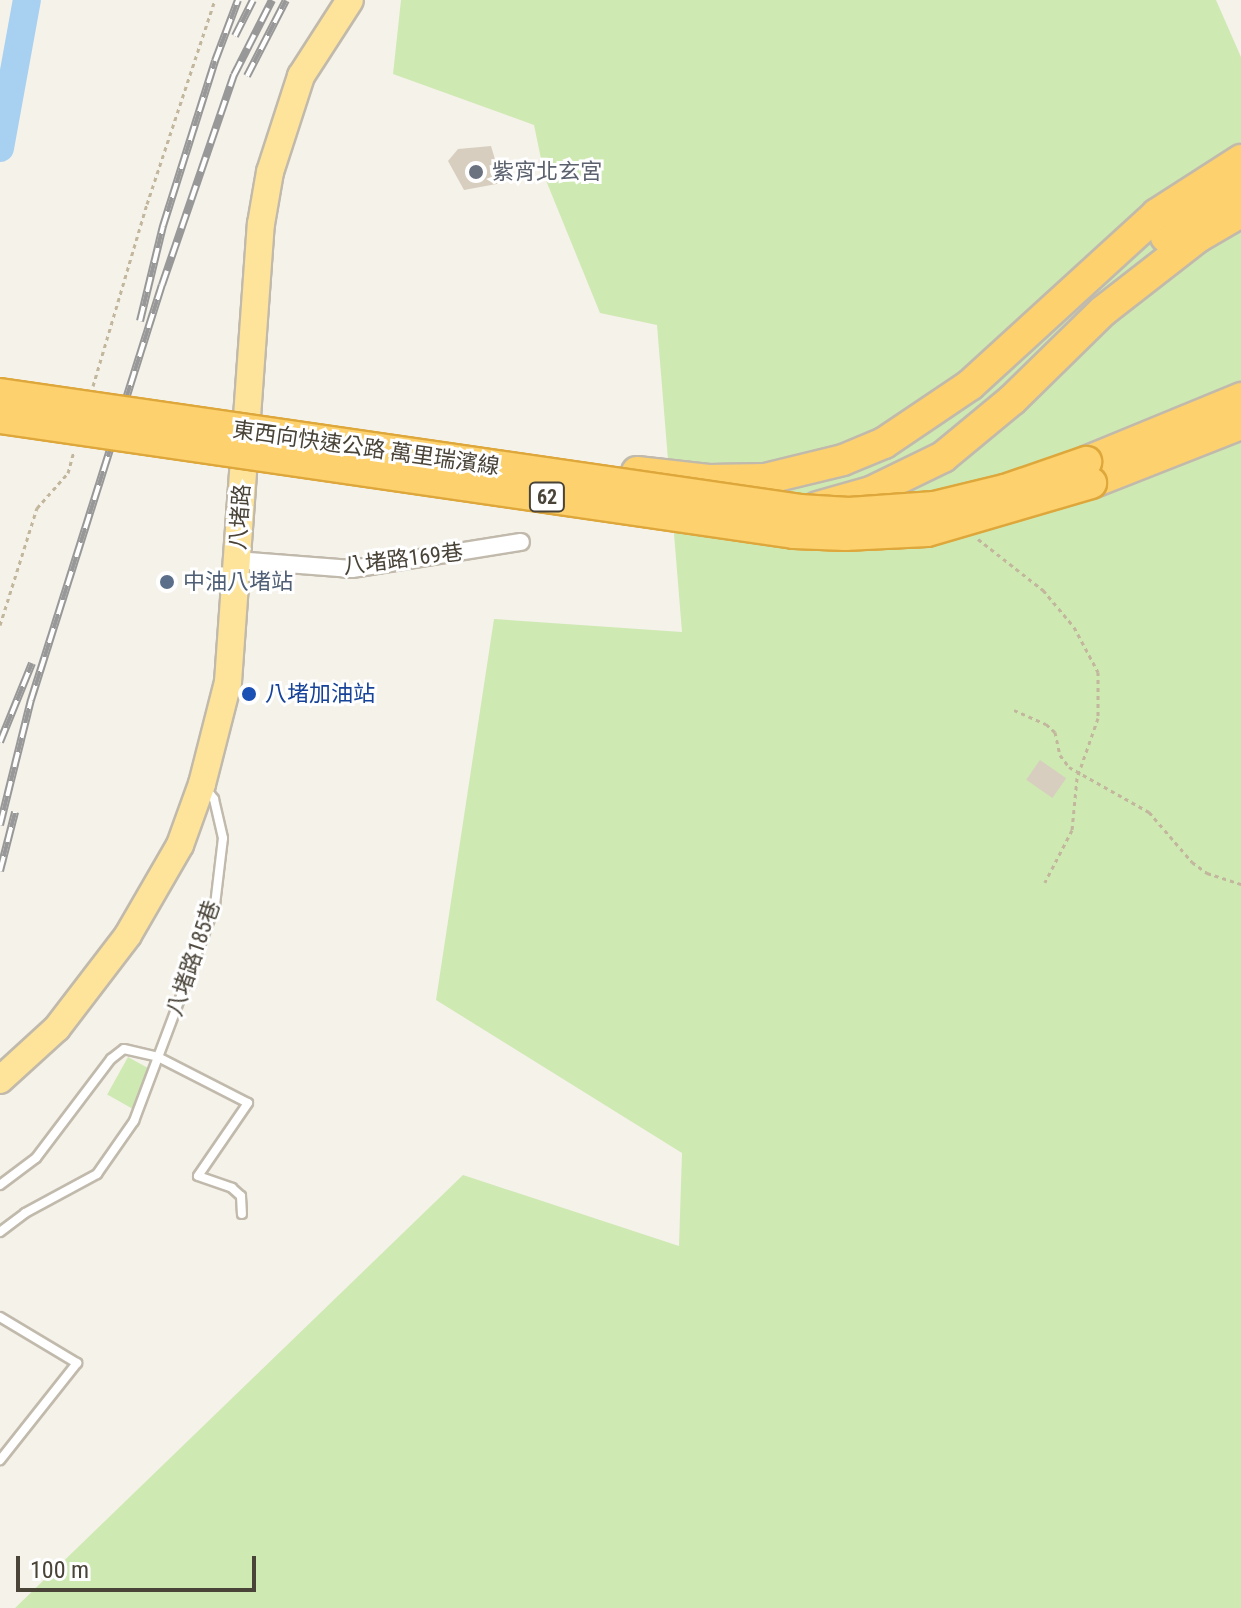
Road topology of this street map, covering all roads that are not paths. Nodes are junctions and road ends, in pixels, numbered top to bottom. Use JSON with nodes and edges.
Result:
{"nodes":[{"id":1,"x":328,"y":0,"type":"edge"},
{"id":2,"x":350,"y":0,"type":"edge"},
{"id":3,"x":1241,"y":160,"type":"edge"},
{"id":4,"x":1241,"y":188,"type":"edge"},
{"id":5,"x":1241,"y":212,"type":"edge"},
{"id":6,"x":0,"y":394,"type":"edge"},
{"id":7,"x":1241,"y":398,"type":"edge"},
{"id":8,"x":0,"y":409,"type":"edge"},
{"id":9,"x":0,"y":418,"type":"edge"},
{"id":10,"x":1241,"y":424,"type":"edge"},
{"id":11,"x":0,"y":429,"type":"edge"},
{"id":12,"x":1241,"y":435,"type":"edge"},
{"id":13,"x":370,"y":449,"type":"junction"},
{"id":14,"x":1158,"y":458,"type":"junction"},
{"id":15,"x":1089,"y":472,"type":"junction"},
{"id":16,"x":663,"y":514,"type":"junction"},
{"id":17,"x":521,"y":542,"type":"dead end"},
{"id":18,"x":236,"y":560,"type":"junction"},
{"id":19,"x":198,"y":783,"type":"junction"},
{"id":20,"x":0,"y":1057,"type":"edge"},
{"id":21,"x":158,"y":1057,"type":"junction"},
{"id":22,"x":0,"y":1080,"type":"edge"},
{"id":23,"x":0,"y":1185,"type":"edge"},
{"id":24,"x":242,"y":1214,"type":"dead end"},
{"id":25,"x":0,"y":1232,"type":"edge"},
{"id":26,"x":0,"y":1317,"type":"edge"},
{"id":27,"x":0,"y":1460,"type":"edge"}],
"edges":[{"from":1,"to":20,"type":"main road","name":"八堵路"},
{"from":2,"to":18,"type":"main road","name":"八堵路"},
{"from":3,"to":13,"type":"highway","bridge":true},
{"from":4,"to":16,"type":"highway"},
{"from":5,"to":16,"type":"highway"},
{"from":6,"to":13,"type":"highway","name":"東西向快速公路 萬里瑞濱線","number":"62","bridge":true},
{"from":7,"to":15,"type":"highway","name":"東西向快速公路 萬里瑞濱線","number":"62"},
{"from":8,"to":16,"type":"highway"},
{"from":9,"to":15,"type":"highway","name":"東西向快速公路 萬里瑞濱線","number":"62","bridge":true},
{"from":10,"to":14,"type":"highway","name":"東西向快速公路 萬里瑞濱線","number":"62"},
{"from":11,"to":16,"type":"highway"},
{"from":12,"to":14,"type":"highway"},
{"from":13,"to":15,"type":"highway","name":"東西向快速公路 萬里瑞濱線","number":"62","bridge":true},
{"from":14,"to":15,"type":"highway","name":"東西向快速公路 萬里瑞濱線","number":"62"},
{"from":17,"to":18,"type":"street","name":"八堵路169巷"},
{"from":18,"to":19,"type":"main road","name":"八堵路"},
{"from":19,"to":21,"type":"lane","name":"八堵路185巷"},
{"from":19,"to":22,"type":"main road","name":"八堵路"},
{"from":21,"to":23,"type":"lane"},
{"from":21,"to":24,"type":"lane"},
{"from":21,"to":25,"type":"lane","name":"八堵路185巷"},
{"from":26,"to":27,"type":"lane"}]}
